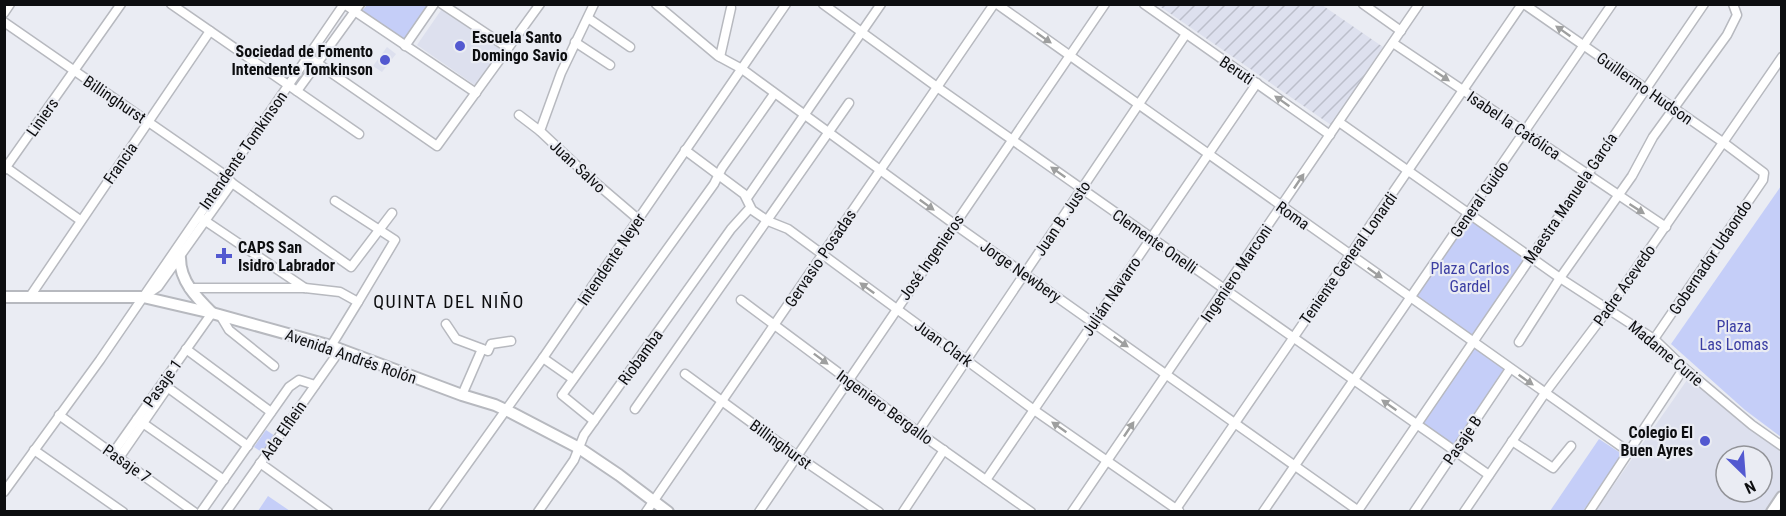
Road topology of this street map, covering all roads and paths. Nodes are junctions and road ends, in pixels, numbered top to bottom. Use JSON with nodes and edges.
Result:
{"nodes":[{"id":1,"x":10,"y":4,"type":"edge"},
{"id":2,"x":121,"y":4,"type":"edge"},
{"id":3,"x":171,"y":4,"type":"edge"},
{"id":4,"x":344,"y":4,"type":"edge"},
{"id":5,"x":434,"y":4,"type":"edge"},
{"id":6,"x":540,"y":4,"type":"edge"},
{"id":7,"x":594,"y":4,"type":"edge"},
{"id":8,"x":656,"y":4,"type":"edge"},
{"id":9,"x":786,"y":4,"type":"edge"},
{"id":10,"x":823,"y":4,"type":"edge"},
{"id":11,"x":881,"y":4,"type":"edge"},
{"id":12,"x":995,"y":4,"type":"edge"},
{"id":13,"x":1105,"y":4,"type":"edge"},
{"id":14,"x":1144,"y":4,"type":"edge"},
{"id":15,"x":1363,"y":4,"type":"edge"},
{"id":16,"x":1419,"y":4,"type":"edge"},
{"id":17,"x":1523,"y":4,"type":"edge"},
{"id":18,"x":1612,"y":4,"type":"edge"},
{"id":19,"x":1704,"y":4,"type":"edge"},
{"id":20,"x":1732,"y":4,"type":"edge"},
{"id":21,"x":442,"y":5,"type":"edge"},
{"id":22,"x":357,"y":8,"type":"edge"},
{"id":23,"x":731,"y":8,"type":"dead end"},
{"id":24,"x":4,"y":13,"type":"edge"},
{"id":25,"x":588,"y":18,"type":"junction"},
{"id":26,"x":4,"y":22,"type":"edge"},
{"id":27,"x":1401,"y":31,"type":"junction"},
{"id":28,"x":210,"y":32,"type":"junction"},
{"id":29,"x":862,"y":32,"type":"junction"},
{"id":30,"x":1186,"y":34,"type":"junction"},
{"id":31,"x":575,"y":42,"type":"junction"},
{"id":32,"x":1393,"y":43,"type":"junction"},
{"id":33,"x":405,"y":46,"type":"junction"},
{"id":34,"x":1584,"y":46,"type":"junction"},
{"id":35,"x":630,"y":47,"type":"dead end"},
{"id":36,"x":508,"y":48,"type":"junction"},
{"id":37,"x":307,"y":56,"type":"junction"},
{"id":38,"x":720,"y":57,"type":"junction"},
{"id":39,"x":1070,"y":57,"type":"junction"},
{"id":40,"x":1782,"y":57,"type":"edge"},
{"id":41,"x":317,"y":63,"type":"junction"},
{"id":42,"x":610,"y":65,"type":"dead end"},
{"id":43,"x":742,"y":69,"type":"junction"},
{"id":44,"x":74,"y":71,"type":"junction"},
{"id":45,"x":1257,"y":83,"type":"junction"},
{"id":46,"x":288,"y":84,"type":"junction"},
{"id":47,"x":937,"y":87,"type":"junction"},
{"id":48,"x":1645,"y":88,"type":"junction"},
{"id":49,"x":1463,"y":90,"type":"junction"},
{"id":50,"x":297,"y":91,"type":"junction"},
{"id":51,"x":476,"y":93,"type":"junction"},
{"id":52,"x":774,"y":94,"type":"junction"},
{"id":53,"x":849,"y":104,"type":"dead end"},
{"id":54,"x":1139,"y":105,"type":"junction"},
{"id":55,"x":1673,"y":108,"type":"junction"},
{"id":56,"x":519,"y":114,"type":"dead end"},
{"id":57,"x":804,"y":116,"type":"junction"},
{"id":58,"x":149,"y":122,"type":"junction"},
{"id":59,"x":1339,"y":122,"type":"junction"},
{"id":60,"x":540,"y":131,"type":"junction"},
{"id":61,"x":1524,"y":132,"type":"junction"},
{"id":62,"x":828,"y":133,"type":"junction"},
{"id":63,"x":359,"y":134,"type":"dead end"},
{"id":64,"x":1330,"y":135,"type":"junction"},
{"id":65,"x":1012,"y":140,"type":"junction"},
{"id":66,"x":1724,"y":143,"type":"junction"},
{"id":67,"x":685,"y":150,"type":"junction"},
{"id":68,"x":1209,"y":155,"type":"junction"},
{"id":69,"x":5,"y":168,"type":"edge"},
{"id":70,"x":879,"y":171,"type":"junction"},
{"id":71,"x":1408,"y":171,"type":"junction"},
{"id":72,"x":1764,"y":173,"type":"joint"},
{"id":73,"x":225,"y":175,"type":"junction"},
{"id":74,"x":1587,"y":175,"type":"junction"},
{"id":75,"x":718,"y":176,"type":"junction"},
{"id":76,"x":231,"y":183,"type":"junction"},
{"id":77,"x":1082,"y":189,"type":"junction"},
{"id":78,"x":1617,"y":196,"type":"junction"},
{"id":79,"x":747,"y":198,"type":"junction"},
{"id":80,"x":335,"y":201,"type":"dead end"},
{"id":81,"x":1281,"y":206,"type":"junction"},
{"id":82,"x":750,"y":208,"type":"junction"},
{"id":83,"x":392,"y":213,"type":"dead end"},
{"id":84,"x":1468,"y":213,"type":"junction"},
{"id":85,"x":201,"y":218,"type":"junction"},
{"id":86,"x":638,"y":219,"type":"junction"},
{"id":87,"x":80,"y":220,"type":"junction"},
{"id":88,"x":768,"y":221,"type":"junction"},
{"id":89,"x":954,"y":224,"type":"junction"},
{"id":90,"x":1666,"y":227,"type":"junction"},
{"id":91,"x":378,"y":230,"type":"junction"},
{"id":92,"x":1151,"y":238,"type":"junction"},
{"id":93,"x":822,"y":255,"type":"junction"},
{"id":94,"x":1350,"y":255,"type":"junction"},
{"id":95,"x":1530,"y":257,"type":"junction"},
{"id":96,"x":180,"y":258,"type":"junction"},
{"id":97,"x":1025,"y":274,"type":"junction"},
{"id":98,"x":1560,"y":278,"type":"junction"},
{"id":99,"x":189,"y":288,"type":"junction"},
{"id":100,"x":305,"y":288,"type":"junction"},
{"id":101,"x":1224,"y":289,"type":"junction"},
{"id":102,"x":31,"y":295,"type":"junction"},
{"id":103,"x":4,"y":297,"type":"edge"},
{"id":104,"x":143,"y":297,"type":"junction"},
{"id":105,"x":1410,"y":298,"type":"junction"},
{"id":106,"x":741,"y":300,"type":"dead end"},
{"id":107,"x":358,"y":302,"type":"junction"},
{"id":108,"x":896,"y":308,"type":"junction"},
{"id":109,"x":1609,"y":308,"type":"junction"},
{"id":110,"x":216,"y":314,"type":"junction"},
{"id":111,"x":1093,"y":322,"type":"junction"},
{"id":112,"x":446,"y":324,"type":"dead end"},
{"id":113,"x":774,"y":324,"type":"junction"},
{"id":114,"x":1293,"y":338,"type":"junction"},
{"id":115,"x":1654,"y":339,"type":"junction"},
{"id":116,"x":511,"y":341,"type":"dead end"},
{"id":117,"x":1472,"y":342,"type":"junction"},
{"id":118,"x":1520,"y":342,"type":"dead end"},
{"id":119,"x":336,"y":348,"type":"junction"},
{"id":120,"x":186,"y":349,"type":"junction"},
{"id":121,"x":482,"y":349,"type":"junction"},
{"id":122,"x":543,"y":358,"type":"junction"},
{"id":123,"x":967,"y":359,"type":"junction"},
{"id":124,"x":274,"y":366,"type":"dead end"},
{"id":125,"x":1684,"y":368,"type":"junction"},
{"id":126,"x":1510,"y":369,"type":"junction"},
{"id":127,"x":685,"y":374,"type":"dead end"},
{"id":128,"x":1166,"y":374,"type":"junction"},
{"id":129,"x":573,"y":379,"type":"junction"},
{"id":130,"x":848,"y":379,"type":"junction"},
{"id":131,"x":1353,"y":380,"type":"junction"},
{"id":132,"x":315,"y":385,"type":"junction"},
{"id":133,"x":165,"y":386,"type":"junction"},
{"id":134,"x":1545,"y":393,"type":"junction"},
{"id":135,"x":462,"y":395,"type":"junction"},
{"id":136,"x":722,"y":400,"type":"junction"},
{"id":137,"x":635,"y":409,"type":"dead end"},
{"id":138,"x":506,"y":410,"type":"junction"},
{"id":139,"x":1034,"y":410,"type":"junction"},
{"id":140,"x":271,"y":412,"type":"junction"},
{"id":141,"x":59,"y":415,"type":"junction"},
{"id":142,"x":594,"y":421,"type":"junction"},
{"id":143,"x":140,"y":422,"type":"junction"},
{"id":144,"x":1235,"y":423,"type":"junction"},
{"id":145,"x":1416,"y":424,"type":"junction"},
{"id":146,"x":918,"y":432,"type":"junction"},
{"id":147,"x":1512,"y":441,"type":"junction"},
{"id":148,"x":248,"y":446,"type":"junction"},
{"id":149,"x":1571,"y":446,"type":"dead end"},
{"id":150,"x":1782,"y":446,"type":"edge"},
{"id":151,"x":579,"y":448,"type":"junction"},
{"id":152,"x":34,"y":450,"type":"junction"},
{"id":153,"x":944,"y":450,"type":"junction"},
{"id":154,"x":1454,"y":451,"type":"junction"},
{"id":155,"x":1629,"y":452,"type":"junction"},
{"id":156,"x":116,"y":456,"type":"junction"},
{"id":157,"x":797,"y":456,"type":"junction"},
{"id":158,"x":1107,"y":461,"type":"junction"},
{"id":159,"x":260,"y":463,"type":"junction"},
{"id":160,"x":1295,"y":465,"type":"junction"},
{"id":161,"x":1489,"y":475,"type":"junction"},
{"id":162,"x":224,"y":480,"type":"junction"},
{"id":163,"x":986,"y":480,"type":"junction"},
{"id":164,"x":4,"y":492,"type":"edge"},
{"id":165,"x":1782,"y":497,"type":"edge"},
{"id":166,"x":654,"y":500,"type":"junction"},
{"id":167,"x":1176,"y":511,"type":"edge"},
{"id":168,"x":1358,"y":511,"type":"edge"},
{"id":169,"x":123,"y":512,"type":"edge"},
{"id":170,"x":194,"y":512,"type":"edge"},
{"id":171,"x":201,"y":512,"type":"edge"},
{"id":172,"x":226,"y":512,"type":"edge"},
{"id":173,"x":328,"y":512,"type":"edge"},
{"id":174,"x":433,"y":512,"type":"edge"},
{"id":175,"x":538,"y":512,"type":"edge"},
{"id":176,"x":646,"y":512,"type":"edge"},
{"id":177,"x":668,"y":512,"type":"edge"},
{"id":178,"x":759,"y":512,"type":"edge"},
{"id":179,"x":879,"y":512,"type":"edge"},
{"id":180,"x":903,"y":512,"type":"edge"},
{"id":181,"x":1031,"y":512,"type":"edge"},
{"id":182,"x":1072,"y":512,"type":"edge"},
{"id":183,"x":1263,"y":512,"type":"edge"},
{"id":184,"x":1414,"y":512,"type":"edge"},
{"id":185,"x":1464,"y":512,"type":"edge"},
{"id":186,"x":1589,"y":512,"type":"edge"},
{"id":187,"x":1772,"y":512,"type":"edge"}],
"edges":[{"from":1,"to":24,"type":"street"},
{"from":2,"to":44,"type":"street","name":"Liniers"},
{"from":3,"to":28,"type":"street"},
{"from":4,"to":22,"type":"street"},
{"from":4,"to":37,"type":"street","name":"Intendente Tomkinson"},
{"from":5,"to":33,"type":"street"},
{"from":6,"to":36,"type":"street"},
{"from":7,"to":25,"type":"street","name":"Juan Salvo"},
{"from":8,"to":38,"type":"street","name":"Jorge Newbery"},
{"from":9,"to":43,"type":"street","name":"Intendente Neyer"},
{"from":10,"to":29,"type":"street","name":"Clemente Onelli"},
{"from":11,"to":29,"type":"street"},
{"from":12,"to":39,"type":"street","name":"Roma","one_way":true},
{"from":12,"to":47,"type":"street","name":"Gervasio Posadas"},
{"from":13,"to":39,"type":"street","name":"José Ingenieros"},
{"from":14,"to":30,"type":"street","name":"Beruti"},
{"from":15,"to":27,"type":"street"},
{"from":16,"to":27,"type":"street","name":"Ingeniero Marconi"},
{"from":34,"to":17,"type":"street","name":"Guillermo Hudson","one_way":true},
{"from":17,"to":49,"type":"street","name":"Teniente General Lonardi"},
{"from":18,"to":34,"type":"street","name":"General Guido"},
{"from":19,"to":48,"type":"street","name":"Maestra Manuela García"},
{"from":20,"to":55,"type":"street"},
{"from":21,"to":36,"type":"street"},
{"from":22,"to":33,"type":"street"},
{"from":22,"to":41,"type":"street","name":"Intendente Tomkinson"},
{"from":23,"to":38,"type":"street"},
{"from":25,"to":31,"type":"street","name":"Juan Salvo"},
{"from":25,"to":35,"type":"street"},
{"from":26,"to":44,"type":"street","name":"Billinghurst"},
{"from":27,"to":32,"type":"street","name":"Ingeniero Marconi"},
{"from":28,"to":46,"type":"street"},
{"from":28,"to":58,"type":"street","name":"Francia"},
{"from":29,"to":47,"type":"street","name":"Clemente Onelli"},
{"from":29,"to":57,"type":"street"},
{"from":30,"to":45,"type":"street","name":"Beruti"},
{"from":30,"to":54,"type":"street","name":"Juan B. Justo"},
{"from":31,"to":42,"type":"street"},
{"from":31,"to":60,"type":"street","name":"Juan Salvo"},
{"from":32,"to":49,"type":"street","name":"Isabel la Católica","one_way":true},
{"from":32,"to":59,"type":"street","name":"Ingeniero Marconi"},
{"from":33,"to":51,"type":"street"},
{"from":34,"to":48,"type":"street","name":"Guillermo Hudson"},
{"from":34,"to":61,"type":"street","name":"General Guido"},
{"from":36,"to":51,"type":"street"},
{"from":37,"to":41,"type":"street"},
{"from":37,"to":46,"type":"street","name":"Intendente Tomkinson"},
{"from":38,"to":43,"type":"street","name":"Jorge Newbery"},
{"from":39,"to":54,"type":"street","name":"Roma"},
{"from":39,"to":65,"type":"street","name":"José Ingenieros"},
{"from":40,"to":66,"type":"street","name":"Padre Acevedo"},
{"from":41,"to":50,"type":"street","name":"Intendente Tomkinson"},
{"from":41,"to":51,"type":"street"},
{"from":43,"to":52,"type":"street","name":"Jorge Newbery"},
{"from":43,"to":67,"type":"street","name":"Intendente Neyer"},
{"from":44,"to":58,"type":"street","name":"Billinghurst"},
{"from":44,"to":69,"type":"street","name":"Liniers"},
{"from":64,"to":45,"type":"street","name":"Beruti","one_way":true},
{"from":45,"to":68,"type":"street","name":"Julián Navarro"},
{"from":46,"to":50,"type":"street"},
{"from":46,"to":73,"type":"street","name":"Intendente Tomkinson"},
{"from":47,"to":65,"type":"street","name":"Clemente Onelli"},
{"from":47,"to":70,"type":"street","name":"Gervasio Posadas"},
{"from":48,"to":55,"type":"street","name":"Guillermo Hudson"},
{"from":48,"to":74,"type":"street","name":"Maestra Manuela García"},
{"from":49,"to":61,"type":"street","name":"Isabel la Católica"},
{"from":49,"to":71,"type":"street","name":"Teniente General Lonardi"},
{"from":50,"to":63,"type":"street"},
{"from":52,"to":57,"type":"street","name":"Jorge Newbery"},
{"from":52,"to":75,"type":"street"},
{"from":53,"to":62,"type":"street"},
{"from":54,"to":68,"type":"street","name":"Roma"},
{"from":54,"to":77,"type":"street","name":"Juan B. Justo"},
{"from":55,"to":66,"type":"street","name":"Guillermo Hudson"},
{"from":55,"to":78,"type":"street"},
{"from":56,"to":60,"type":"street"},
{"from":57,"to":62,"type":"street","name":"Jorge Newbery"},
{"from":57,"to":79,"type":"street"},
{"from":58,"to":73,"type":"street","name":"Billinghurst"},
{"from":58,"to":87,"type":"street","name":"Francia"},
{"from":59,"to":64,"type":"street","name":"Ingeniero Marconi"},
{"from":59,"to":71,"type":"street","name":"Madame Curie"},
{"from":60,"to":86,"type":"street","name":"Juan Salvo"},
{"from":61,"to":74,"type":"street","name":"Isabel la Católica"},
{"from":61,"to":84,"type":"street","name":"General Guido"},
{"from":62,"to":70,"type":"street","name":"Jorge Newbery"},
{"from":62,"to":88,"type":"street"},
{"from":81,"to":64,"type":"street","name":"Ingeniero Marconi","one_way":true},
{"from":77,"to":65,"type":"street","name":"Clemente Onelli","one_way":true},
{"from":65,"to":89,"type":"street","name":"José Ingenieros"},
{"from":66,"to":72,"type":"street","name":"Guillermo Hudson"},
{"from":66,"to":90,"type":"street","name":"Padre Acevedo"},
{"from":67,"to":75,"type":"street"},
{"from":67,"to":86,"type":"street","name":"Intendente Neyer"},
{"from":68,"to":81,"type":"street","name":"Roma"},
{"from":68,"to":92,"type":"street","name":"Julián Navarro"},
{"from":69,"to":87,"type":"street"},
{"from":70,"to":89,"type":"street","name":"Jorge Newbery","one_way":true},
{"from":70,"to":93,"type":"street","name":"Gervasio Posadas"},
{"from":71,"to":84,"type":"street","name":"Madame Curie"},
{"from":71,"to":94,"type":"street","name":"Teniente General Lonardi"},
{"from":72,"to":115,"type":"street","name":"Gobernador Udaondo"},
{"from":73,"to":76,"type":"street","name":"Billinghurst"},
{"from":73,"to":85,"type":"street","name":"Intendente Tomkinson"},
{"from":74,"to":78,"type":"street","name":"Isabel la Católica"},
{"from":74,"to":95,"type":"street","name":"Maestra Manuela García"},
{"from":75,"to":79,"type":"street"},
{"from":75,"to":129,"type":"street"},
{"from":76,"to":85,"type":"street","name":"Intendente Tomkinson"},
{"from":76,"to":91,"type":"street","name":"Billinghurst"},
{"from":77,"to":92,"type":"street","name":"Clemente Onelli"},
{"from":77,"to":97,"type":"street","name":"Juan B. Justo"},
{"from":78,"to":90,"type":"street","name":"Isabel la Católica","one_way":true},
{"from":78,"to":98,"type":"street"},
{"from":79,"to":82,"type":"street"},
{"from":80,"to":91,"type":"street"},
{"from":81,"to":94,"type":"street","name":"Roma"},
{"from":81,"to":101,"type":"street","name":"Ingeniero Marconi"},
{"from":82,"to":88,"type":"street","name":"Juan Clark"},
{"from":82,"to":142,"type":"street","name":"Riobamba"},
{"from":83,"to":91,"type":"street"},
{"from":84,"to":95,"type":"street","name":"Madame Curie"},
{"from":84,"to":105,"type":"street","name":"General Guido"},
{"from":85,"to":96,"type":"street","name":"Intendente Tomkinson"},
{"from":85,"to":100,"type":"street"},
{"from":85,"to":104,"type":"street","name":"Intendente Tomkinson"},
{"from":86,"to":122,"type":"street","name":"Intendente Neyer"},
{"from":87,"to":102,"type":"street","name":"Francia"},
{"from":88,"to":93,"type":"street","name":"Juan Clark"},
{"from":88,"to":137,"type":"street"},
{"from":89,"to":97,"type":"street","name":"Jorge Newbery"},
{"from":89,"to":108,"type":"street","name":"José Ingenieros"},
{"from":90,"to":109,"type":"street","name":"Padre Acevedo"},
{"from":91,"to":107,"type":"street","name":"Ada Elflein"},
{"from":92,"to":101,"type":"street","name":"Clemente Onelli"},
{"from":92,"to":111,"type":"street","name":"Julián Navarro"},
{"from":108,"to":93,"type":"street","name":"Juan Clark","one_way":true},
{"from":93,"to":113,"type":"street","name":"Gervasio Posadas"},
{"from":94,"to":105,"type":"street","name":"Roma","one_way":true},
{"from":94,"to":114,"type":"street","name":"Teniente General Lonardi"},
{"from":95,"to":98,"type":"street","name":"Madame Curie"},
{"from":95,"to":117,"type":"street","name":"Maestra Manuela García"},
{"from":96,"to":99,"type":"main road"},
{"from":96,"to":104,"type":"street","name":"Intendente Tomkinson"},
{"from":97,"to":111,"type":"street","name":"Jorge Newbery"},
{"from":97,"to":123,"type":"street","name":"Juan B. Justo"},
{"from":98,"to":109,"type":"street","name":"Madame Curie"},
{"from":98,"to":118,"type":"street"},
{"from":99,"to":100,"type":"street"},
{"from":99,"to":110,"type":"main road"},
{"from":100,"to":107,"type":"street"},
{"from":101,"to":114,"type":"street","name":"Clemente Onelli"},
{"from":101,"to":128,"type":"street","name":"Ingeniero Marconi"},
{"from":102,"to":103,"type":"main road","name":"Avenida Andrés Rolón"},
{"from":102,"to":104,"type":"main road","name":"Avenida Andrés Rolón"},
{"from":104,"to":110,"type":"main road","name":"Avenida Andrés Rolón"},
{"from":104,"to":141,"type":"street","name":"Intendente Tomkinson"},
{"from":105,"to":117,"type":"street","name":"Roma"},
{"from":105,"to":131,"type":"street","name":"General Guido"},
{"from":106,"to":113,"type":"street","name":"Ingeniero Bergallo"},
{"from":107,"to":119,"type":"street","name":"Ada Elflein"},
{"from":108,"to":123,"type":"street","name":"Juan Clark"},
{"from":108,"to":130,"type":"street","name":"José Ingenieros"},
{"from":109,"to":115,"type":"street","name":"Madame Curie"},
{"from":109,"to":134,"type":"street","name":"Padre Acevedo"},
{"from":110,"to":119,"type":"main road","name":"Avenida Andrés Rolón"},
{"from":110,"to":120,"type":"street","name":"Pasaje 1"},
{"from":110,"to":124,"type":"street"},
{"from":111,"to":128,"type":"street","name":"Jorge Newbery","one_way":true},
{"from":111,"to":139,"type":"street","name":"Julián Navarro"},
{"from":112,"to":121,"type":"street"},
{"from":113,"to":130,"type":"street","name":"Ingeniero Bergallo","one_way":true},
{"from":113,"to":136,"type":"street","name":"Gervasio Posadas"},
{"from":114,"to":131,"type":"street","name":"Clemente Onelli"},
{"from":114,"to":144,"type":"street","name":"Teniente General Lonardi"},
{"from":115,"to":125,"type":"street","name":"Madame Curie"},
{"from":116,"to":121,"type":"street"},
{"from":117,"to":126,"type":"street","name":"Roma"},
{"from":117,"to":145,"type":"street","name":"Maestra Manuela García"},
{"from":119,"to":132,"type":"street","name":"Ada Elflein"},
{"from":119,"to":135,"type":"main road","name":"Avenida Andrés Rolón"},
{"from":120,"to":133,"type":"street","name":"Pasaje 1"},
{"from":120,"to":140,"type":"street"},
{"from":121,"to":135,"type":"street"},
{"from":122,"to":129,"type":"street"},
{"from":122,"to":138,"type":"street","name":"Intendente Neyer"},
{"from":123,"to":139,"type":"street","name":"Juan Clark"},
{"from":123,"to":146,"type":"street","name":"Juan B. Justo"},
{"from":125,"to":150,"type":"street","name":"Madame Curie"},
{"from":125,"to":155,"type":"street"},
{"from":126,"to":134,"type":"street","name":"Roma","one_way":true},
{"from":126,"to":154,"type":"street","name":"Pasaje B"},
{"from":127,"to":136,"type":"street","name":"Billinghurst"},
{"from":128,"to":144,"type":"street","name":"Jorge Newbery"},
{"from":158,"to":128,"type":"street","name":"Ingeniero Marconi","one_way":true},
{"from":129,"to":142,"type":"street"},
{"from":130,"to":146,"type":"street","name":"Ingeniero Bergallo"},
{"from":130,"to":157,"type":"street","name":"José Ingenieros"},
{"from":145,"to":131,"type":"street","name":"Clemente Onelli","one_way":true},
{"from":131,"to":160,"type":"street","name":"General Guido"},
{"from":132,"to":140,"type":"street"},
{"from":132,"to":159,"type":"street","name":"Ada Elflein"},
{"from":133,"to":143,"type":"street","name":"Pasaje 1"},
{"from":133,"to":148,"type":"street"},
{"from":134,"to":147,"type":"street","name":"Padre Acevedo"},
{"from":134,"to":155,"type":"street","name":"Roma"},
{"from":135,"to":138,"type":"main road","name":"Avenida Andrés Rolón"},
{"from":136,"to":157,"type":"street","name":"Billinghurst"},
{"from":136,"to":166,"type":"street","name":"Gervasio Posadas"},
{"from":138,"to":151,"type":"main road","name":"Avenida Andrés Rolón"},
{"from":138,"to":174,"type":"street","name":"Intendente Neyer"},
{"from":158,"to":139,"type":"street","name":"Juan Clark","one_way":true},
{"from":139,"to":163,"type":"street","name":"Julián Navarro"},
{"from":140,"to":148,"type":"street"},
{"from":141,"to":152,"type":"street","name":"Intendente Tomkinson"},
{"from":141,"to":156,"type":"street","name":"Pasaje 7"},
{"from":142,"to":151,"type":"street","name":"Riobamba"},
{"from":143,"to":156,"type":"street","name":"Pasaje 1"},
{"from":143,"to":162,"type":"street"},
{"from":144,"to":160,"type":"street","name":"Jorge Newbery"},
{"from":144,"to":167,"type":"street","name":"Teniente General Lonardi"},
{"from":145,"to":154,"type":"street","name":"Clemente Onelli"},
{"from":145,"to":168,"type":"street","name":"Maestra Manuela García"},
{"from":146,"to":153,"type":"street","name":"Ingeniero Bergallo"},
{"from":147,"to":149,"type":"street"},
{"from":147,"to":161,"type":"street","name":"Padre Acevedo"},
{"from":148,"to":162,"type":"street"},
{"from":151,"to":166,"type":"main road","name":"Avenida Andrés Rolón"},
{"from":151,"to":175,"type":"street","name":"Riobamba"},
{"from":152,"to":164,"type":"street","name":"Intendente Tomkinson"},
{"from":152,"to":169,"type":"street"},
{"from":153,"to":163,"type":"street","name":"Ingeniero Bergallo"},
{"from":153,"to":180,"type":"street"},
{"from":154,"to":161,"type":"street","name":"Clemente Onelli"},
{"from":154,"to":184,"type":"street","name":"Pasaje B"},
{"from":155,"to":186,"type":"street"},
{"from":156,"to":170,"type":"street","name":"Pasaje 7"},
{"from":157,"to":178,"type":"street","name":"José Ingenieros"},
{"from":157,"to":179,"type":"street","name":"Billinghurst"},
{"from":158,"to":167,"type":"street","name":"Juan Clark"},
{"from":158,"to":182,"type":"street","name":"Ingeniero Marconi"},
{"from":159,"to":172,"type":"street","name":"Ada Elflein"},
{"from":159,"to":173,"type":"street"},
{"from":160,"to":168,"type":"street","name":"Jorge Newbery"},
{"from":160,"to":183,"type":"street","name":"General Guido"},
{"from":161,"to":185,"type":"street","name":"Padre Acevedo"},
{"from":162,"to":171,"type":"street"},
{"from":163,"to":181,"type":"street","name":"Ingeniero Bergallo"},
{"from":165,"to":187,"type":"main road"},
{"from":166,"to":176,"type":"street","name":"Gervasio Posadas"},
{"from":166,"to":177,"type":"main road","name":"Avenida Andrés Rolón"}]}
